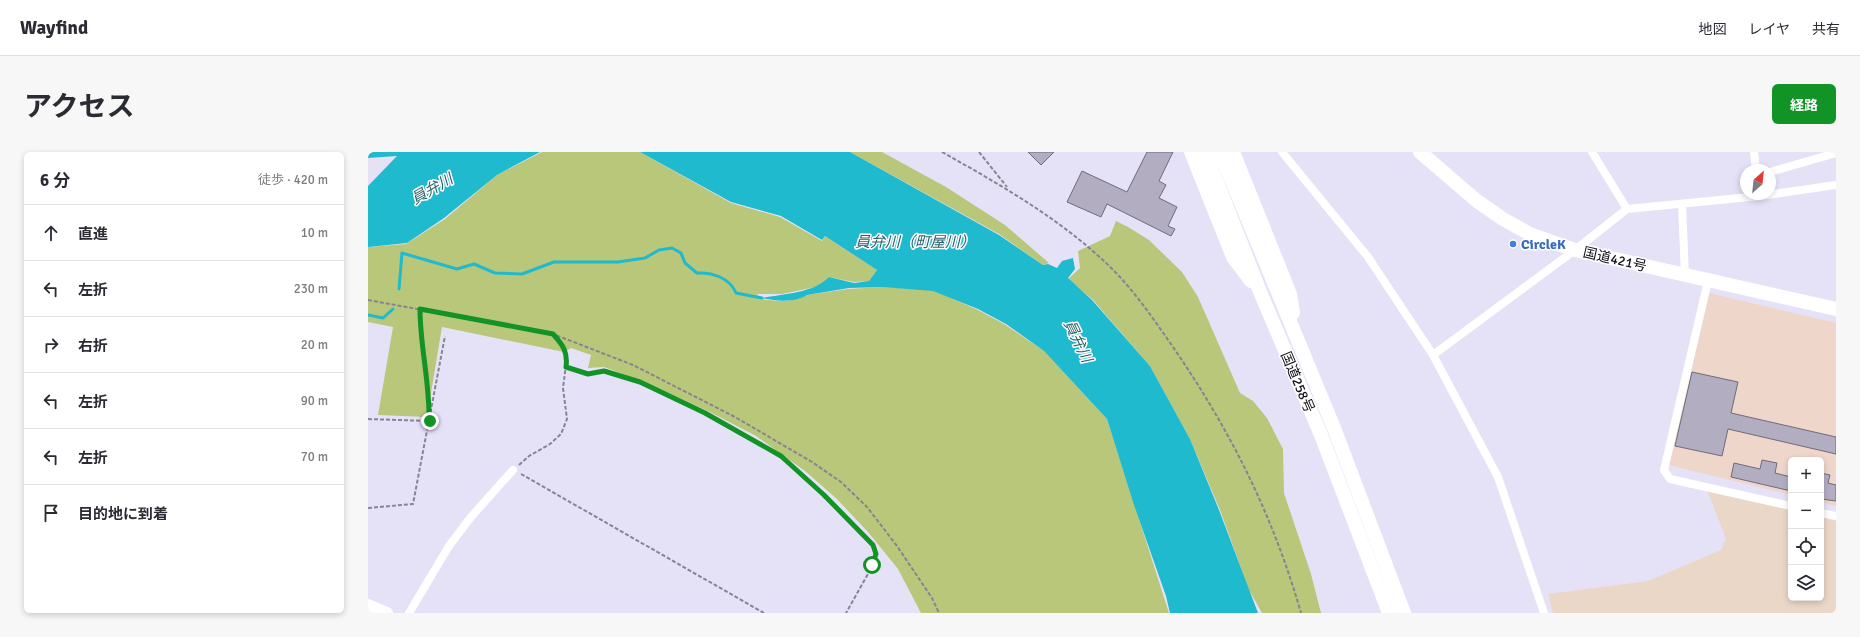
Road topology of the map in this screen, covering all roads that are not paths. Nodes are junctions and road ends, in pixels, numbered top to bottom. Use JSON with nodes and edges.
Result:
{"nodes":[{"id":1,"x":1191,"y":152,"type":"edge"},
{"id":2,"x":1205,"y":152,"type":"edge"},
{"id":3,"x":1220,"y":152,"type":"edge"},
{"id":4,"x":1233,"y":152,"type":"edge"},
{"id":5,"x":1282,"y":152,"type":"edge"},
{"id":6,"x":1420,"y":152,"type":"edge"},
{"id":7,"x":1592,"y":152,"type":"edge"},
{"id":8,"x":1754,"y":152,"type":"edge"},
{"id":9,"x":1836,"y":153,"type":"edge"},
{"id":10,"x":1755,"y":164,"type":"edge"},
{"id":11,"x":1776,"y":170,"type":"edge"},
{"id":12,"x":1836,"y":185,"type":"edge"},
{"id":13,"x":1776,"y":193,"type":"edge"},
{"id":14,"x":1740,"y":197,"type":"edge"},
{"id":15,"x":1682,"y":204,"type":"junction"},
{"id":16,"x":1627,"y":209,"type":"junction"},
{"id":17,"x":1575,"y":250,"type":"junction"},
{"id":18,"x":1685,"y":276,"type":"junction"},
{"id":19,"x":1708,"y":281,"type":"junction"},
{"id":20,"x":1261,"y":294,"type":"junction"},
{"id":21,"x":1836,"y":310,"type":"edge"},
{"id":22,"x":1300,"y":347,"type":"junction"},
{"id":23,"x":1433,"y":354,"type":"junction"},
{"id":24,"x":513,"y":470,"type":"road end"},
{"id":25,"x":1788,"y":505,"type":"edge"},
{"id":26,"x":1824,"y":514,"type":"edge"},
{"id":27,"x":1836,"y":516,"type":"edge"},
{"id":28,"x":368,"y":605,"type":"edge"},
{"id":29,"x":387,"y":613,"type":"edge"},
{"id":30,"x":409,"y":613,"type":"edge"},
{"id":31,"x":1389,"y":613,"type":"edge"},
{"id":32,"x":1404,"y":613,"type":"edge"},
{"id":33,"x":1544,"y":613,"type":"edge"}],
"edges":[{"from":1,"to":20,"type":"highway"},
{"from":2,"to":20,"type":"highway","name":"国道258号"},
{"from":3,"to":22,"type":"highway","name":"国道258号"},
{"from":4,"to":22,"type":"highway"},
{"from":5,"to":23,"type":"street"},
{"from":6,"to":17,"type":"highway","name":"国道421号"},
{"from":7,"to":16,"type":"street"},
{"from":8,"to":10,"type":"street"},
{"from":9,"to":11,"type":"street"},
{"from":12,"to":13,"type":"street"},
{"from":14,"to":15,"type":"street"},
{"from":15,"to":16,"type":"street"},
{"from":15,"to":18,"type":"street"},
{"from":16,"to":17,"type":"street"},
{"from":17,"to":18,"type":"highway","name":"国道421号"},
{"from":17,"to":23,"type":"street"},
{"from":18,"to":19,"type":"highway","name":"国道421号"},
{"from":19,"to":21,"type":"highway","name":"国道421号"},
{"from":19,"to":25,"type":"street"},
{"from":20,"to":31,"type":"highway","name":"国道258号"},
{"from":22,"to":32,"type":"highway","name":"国道258号"},
{"from":23,"to":33,"type":"street"},
{"from":24,"to":30,"type":"street"},
{"from":26,"to":27,"type":"street"},
{"from":28,"to":29,"type":"main road"}]}
